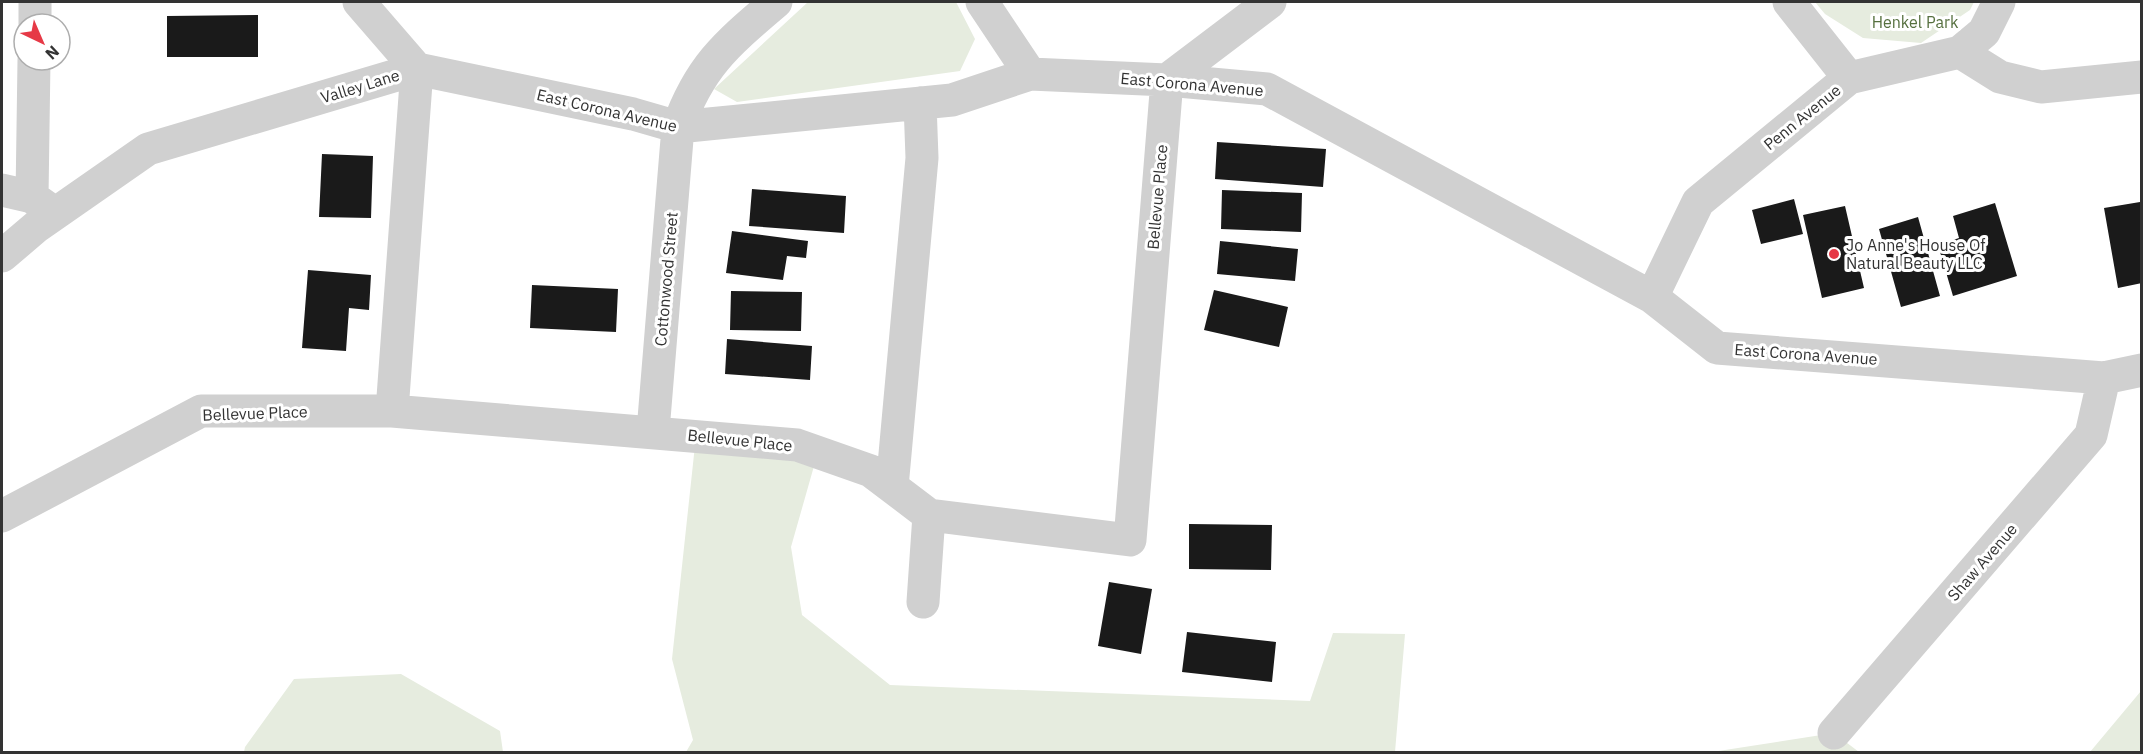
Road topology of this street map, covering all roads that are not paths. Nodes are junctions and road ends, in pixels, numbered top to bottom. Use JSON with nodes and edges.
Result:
{"nodes":[{"id":1,"x":359,"y":2,"type":"edge"},
{"id":2,"x":776,"y":2,"type":"edge"},
{"id":3,"x":982,"y":2,"type":"edge"},
{"id":4,"x":1270,"y":2,"type":"edge"},
{"id":5,"x":1789,"y":2,"type":"edge"},
{"id":6,"x":1999,"y":2,"type":"edge"},
{"id":7,"x":1959,"y":52,"type":"junction"},
{"id":8,"x":417,"y":69,"type":"junction"},
{"id":9,"x":34,"y":72,"type":"edge"},
{"id":10,"x":1030,"y":74,"type":"junction"},
{"id":11,"x":2142,"y":77,"type":"edge"},
{"id":12,"x":1849,"y":78,"type":"junction"},
{"id":13,"x":1167,"y":80,"type":"junction"},
{"id":14,"x":920,"y":103,"type":"junction"},
{"id":15,"x":678,"y":128,"type":"junction"},
{"id":16,"x":30,"y":200,"type":"edge"},
{"id":17,"x":2,"y":256,"type":"edge"},
{"id":18,"x":1652,"y":297,"type":"junction"},
{"id":19,"x":2142,"y":370,"type":"edge"},
{"id":20,"x":2104,"y":378,"type":"junction"},
{"id":21,"x":392,"y":411,"type":"junction"},
{"id":22,"x":653,"y":431,"type":"junction"},
{"id":23,"x":892,"y":487,"type":"junction"},
{"id":24,"x":929,"y":515,"type":"junction"},
{"id":25,"x":2,"y":516,"type":"edge"},
{"id":26,"x":923,"y":602,"type":"dead end"},
{"id":27,"x":1834,"y":733,"type":"dead end"}],
"edges":[{"from":1,"to":8,"type":"street"},
{"from":2,"to":15,"type":"street","name":"Cottonwood Street"},
{"from":3,"to":10,"type":"street"},
{"from":4,"to":13,"type":"street"},
{"from":5,"to":12,"type":"street"},
{"from":6,"to":7,"type":"street","name":"Penn Avenue"},
{"from":7,"to":11,"type":"street"},
{"from":7,"to":12,"type":"street","name":"Penn Avenue"},
{"from":8,"to":15,"type":"street","name":"East Corona Avenue"},
{"from":8,"to":16,"type":"street","name":"Valley Lane"},
{"from":8,"to":21,"type":"street","name":"Valley Lane"},
{"from":9,"to":16,"type":"street"},
{"from":10,"to":13,"type":"street","name":"East Corona Avenue"},
{"from":10,"to":14,"type":"street","name":"East Corona Avenue"},
{"from":12,"to":18,"type":"street","name":"Penn Avenue"},
{"from":13,"to":18,"type":"street","name":"East Corona Avenue"},
{"from":13,"to":24,"type":"street","name":"Bellevue Place"},
{"from":14,"to":15,"type":"street","name":"East Corona Avenue"},
{"from":14,"to":23,"type":"street"},
{"from":15,"to":22,"type":"street","name":"Cottonwood Street"},
{"from":16,"to":17,"type":"street","name":"Valley Lane"},
{"from":18,"to":20,"type":"street","name":"East Corona Avenue"},
{"from":19,"to":20,"type":"street","name":"East Corona Avenue"},
{"from":20,"to":27,"type":"street","name":"Shaw Avenue"},
{"from":21,"to":22,"type":"street","name":"Bellevue Place"},
{"from":21,"to":25,"type":"street","name":"Bellevue Place"},
{"from":22,"to":23,"type":"street","name":"Bellevue Place"},
{"from":23,"to":24,"type":"street","name":"Bellevue Place"},
{"from":24,"to":26,"type":"street"}]}
